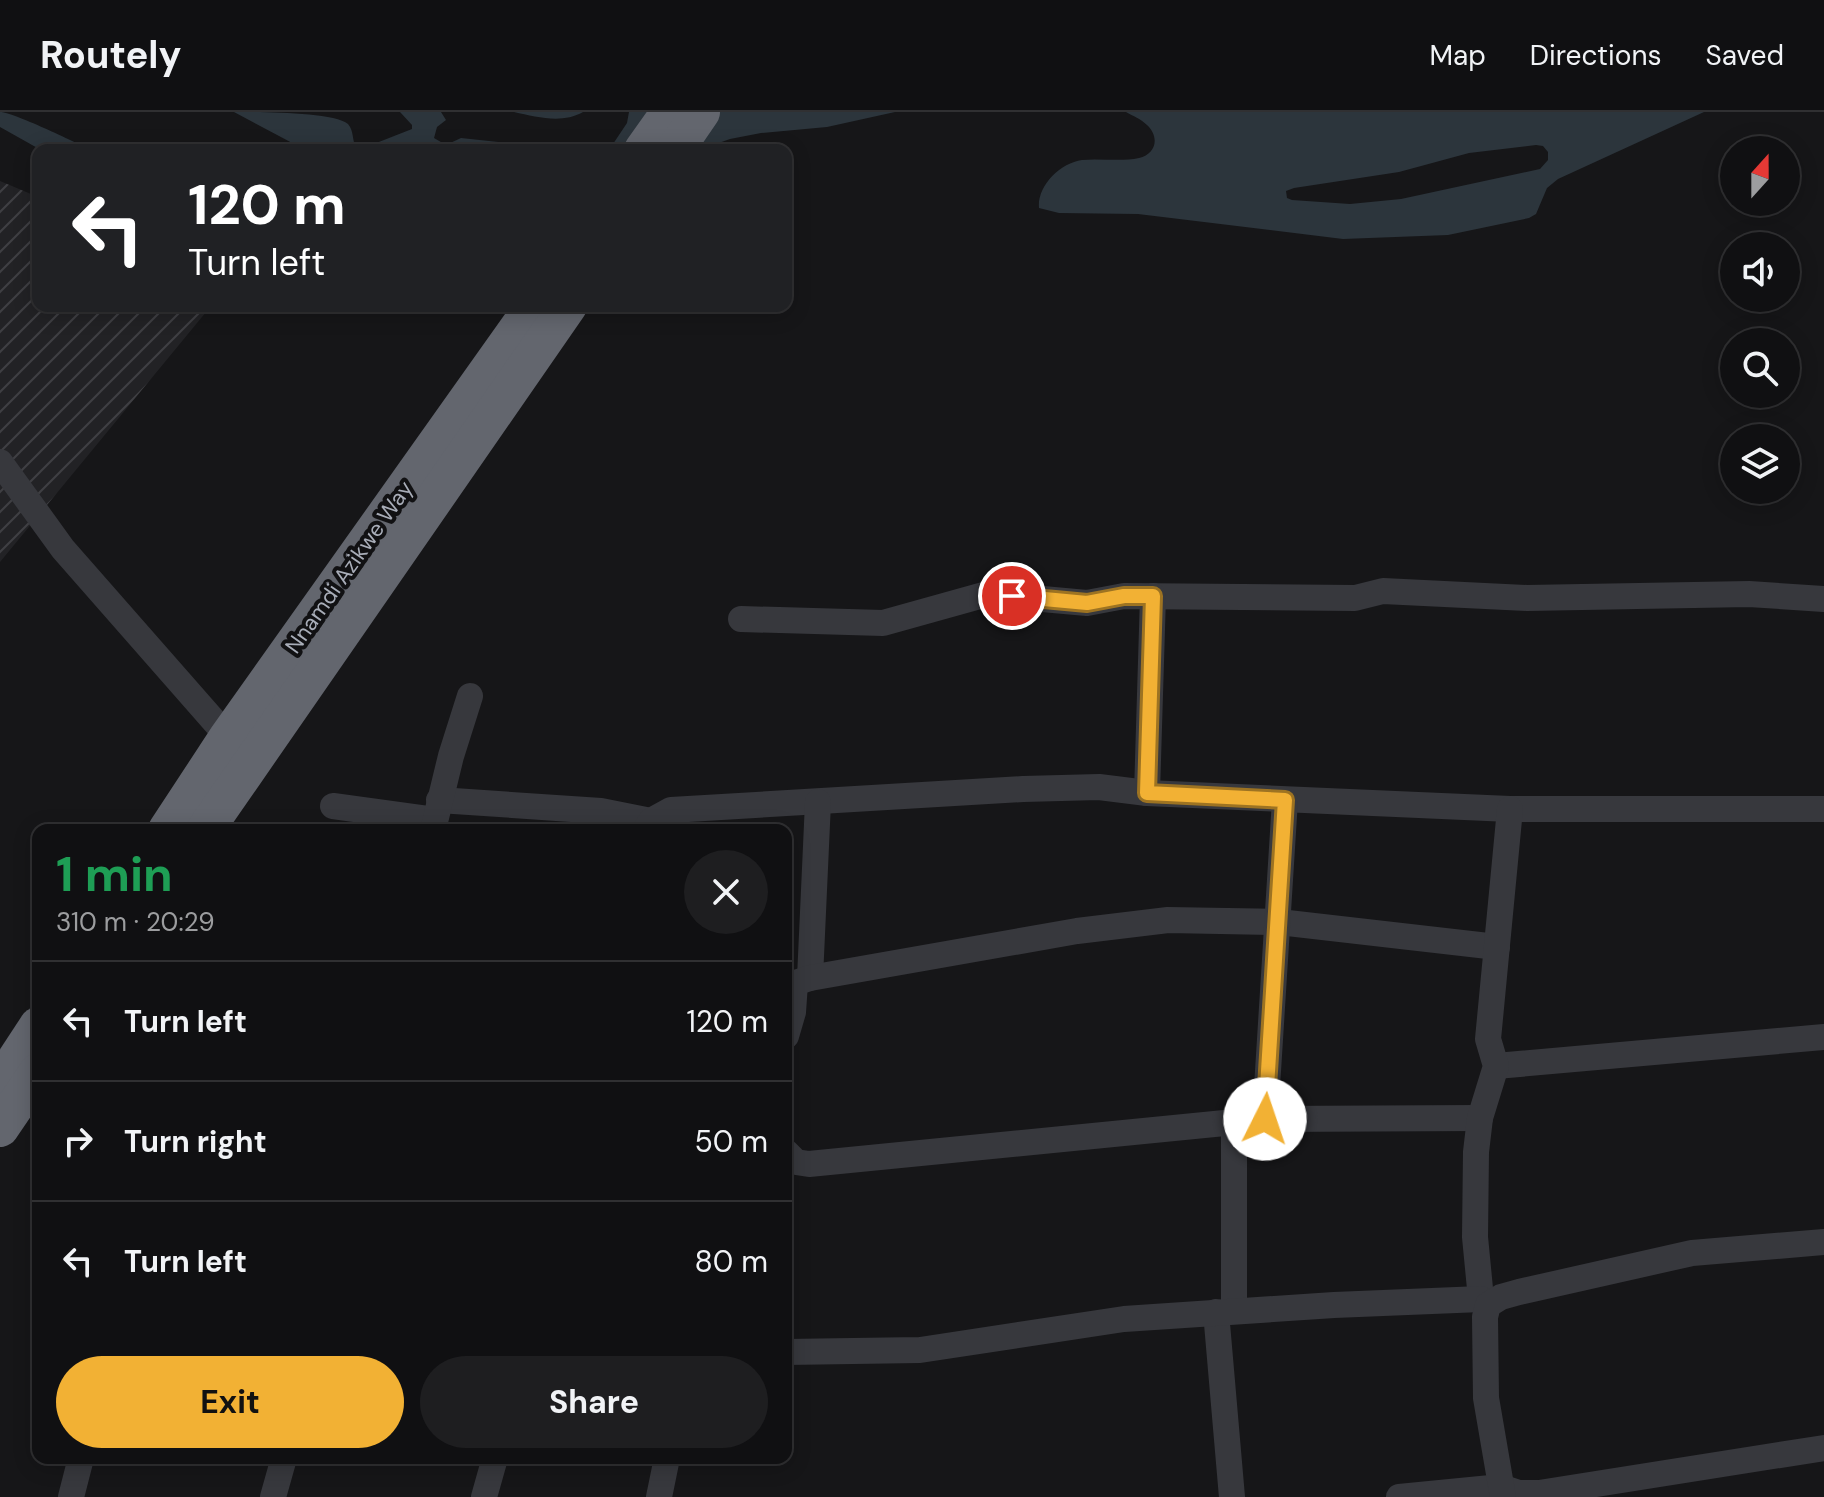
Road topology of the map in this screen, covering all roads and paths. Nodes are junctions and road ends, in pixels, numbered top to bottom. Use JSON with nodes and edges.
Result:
{"nodes":[{"id":1,"x":670,"y":112,"type":"edge"},
{"id":2,"x":701,"y":112,"type":"edge"},
{"id":3,"x":647,"y":144,"type":"edge"},
{"id":4,"x":679,"y":144,"type":"edge"},
{"id":5,"x":530,"y":312,"type":"edge"},
{"id":6,"x":564,"y":312,"type":"edge"},
{"id":7,"x":0,"y":462,"type":"edge"},
{"id":8,"x":1153,"y":596,"type":"junction"},
{"id":9,"x":1824,"y":599,"type":"edge"},
{"id":10,"x":741,"y":619,"type":"dead end"},
{"id":11,"x":470,"y":696,"type":"dead end"},
{"id":12,"x":228,"y":737,"type":"junction"},
{"id":13,"x":1147,"y":793,"type":"junction"},
{"id":14,"x":1285,"y":800,"type":"junction"},
{"id":15,"x":818,"y":802,"type":"junction"},
{"id":16,"x":333,"y":806,"type":"dead end"},
{"id":17,"x":1510,"y":809,"type":"junction"},
{"id":18,"x":1824,"y":809,"type":"edge"},
{"id":19,"x":436,"y":817,"type":"edge"},
{"id":20,"x":171,"y":824,"type":"edge"},
{"id":21,"x":209,"y":824,"type":"edge"},
{"id":22,"x":645,"y":824,"type":"edge"},
{"id":23,"x":650,"y":824,"type":"edge"},
{"id":24,"x":1279,"y":922,"type":"junction"},
{"id":25,"x":1497,"y":947,"type":"junction"},
{"id":26,"x":810,"y":978,"type":"junction"},
{"id":27,"x":792,"y":1015,"type":"edge"},
{"id":28,"x":32,"y":1035,"type":"edge"},
{"id":29,"x":1824,"y":1037,"type":"edge"},
{"id":30,"x":1496,"y":1066,"type":"junction"},
{"id":31,"x":32,"y":1081,"type":"edge"},
{"id":32,"x":0,"y":1084,"type":"edge"},
{"id":33,"x":1480,"y":1118,"type":"junction"},
{"id":34,"x":1265,"y":1119,"type":"junction"},
{"id":35,"x":1234,"y":1122,"type":"junction"},
{"id":36,"x":0,"y":1128,"type":"edge"},
{"id":37,"x":792,"y":1158,"type":"edge"},
{"id":38,"x":1824,"y":1242,"type":"edge"},
{"id":39,"x":1484,"y":1302,"type":"junction"},
{"id":40,"x":1225,"y":1312,"type":"junction"},
{"id":41,"x":792,"y":1352,"type":"edge"},
{"id":42,"x":1824,"y":1448,"type":"edge"},
{"id":43,"x":79,"y":1464,"type":"edge"},
{"id":44,"x":282,"y":1464,"type":"edge"},
{"id":45,"x":493,"y":1464,"type":"edge"},
{"id":46,"x":666,"y":1464,"type":"edge"},
{"id":47,"x":1502,"y":1492,"type":"edge"},
{"id":48,"x":71,"y":1497,"type":"edge"},
{"id":49,"x":273,"y":1497,"type":"edge"},
{"id":50,"x":484,"y":1497,"type":"edge"},
{"id":51,"x":659,"y":1497,"type":"edge"},
{"id":52,"x":1232,"y":1497,"type":"edge"},
{"id":53,"x":1399,"y":1497,"type":"edge"}],
"edges":[{"from":1,"to":3,"type":"highway"},
{"from":2,"to":4,"type":"highway"},
{"from":5,"to":12,"type":"highway","name":"Nnamdi Azikwe Way"},
{"from":6,"to":21,"type":"highway","name":"Nnamdi Azikwe Way"},
{"from":7,"to":12,"type":"street"},
{"from":8,"to":9,"type":"street"},
{"from":8,"to":10,"type":"street"},
{"from":8,"to":13,"type":"street"},
{"from":11,"to":19,"type":"street"},
{"from":12,"to":20,"type":"highway","name":"Nnamdi Azikwe Way"},
{"from":13,"to":14,"type":"street"},
{"from":13,"to":15,"type":"street"},
{"from":14,"to":17,"type":"street"},
{"from":14,"to":24,"type":"street"},
{"from":15,"to":23,"type":"street"},
{"from":15,"to":26,"type":"street"},
{"from":16,"to":19,"type":"street"},
{"from":17,"to":18,"type":"street"},
{"from":17,"to":25,"type":"street"},
{"from":19,"to":22,"type":"street"},
{"from":24,"to":25,"type":"street"},
{"from":24,"to":26,"type":"street"},
{"from":24,"to":34,"type":"street"},
{"from":25,"to":30,"type":"street"},
{"from":26,"to":27,"type":"street"},
{"from":28,"to":32,"type":"highway"},
{"from":29,"to":30,"type":"street"},
{"from":30,"to":33,"type":"street"},
{"from":31,"to":36,"type":"highway"},
{"from":33,"to":34,"type":"street"},
{"from":33,"to":39,"type":"street"},
{"from":34,"to":35,"type":"street"},
{"from":35,"to":37,"type":"street"},
{"from":35,"to":40,"type":"street"},
{"from":38,"to":39,"type":"street"},
{"from":39,"to":40,"type":"street"},
{"from":39,"to":47,"type":"street"},
{"from":40,"to":41,"type":"street"},
{"from":40,"to":52,"type":"street"},
{"from":42,"to":47,"type":"street"},
{"from":43,"to":48,"type":"street"},
{"from":44,"to":49,"type":"street"},
{"from":45,"to":50,"type":"street"},
{"from":46,"to":51,"type":"street"},
{"from":47,"to":53,"type":"street"}]}
